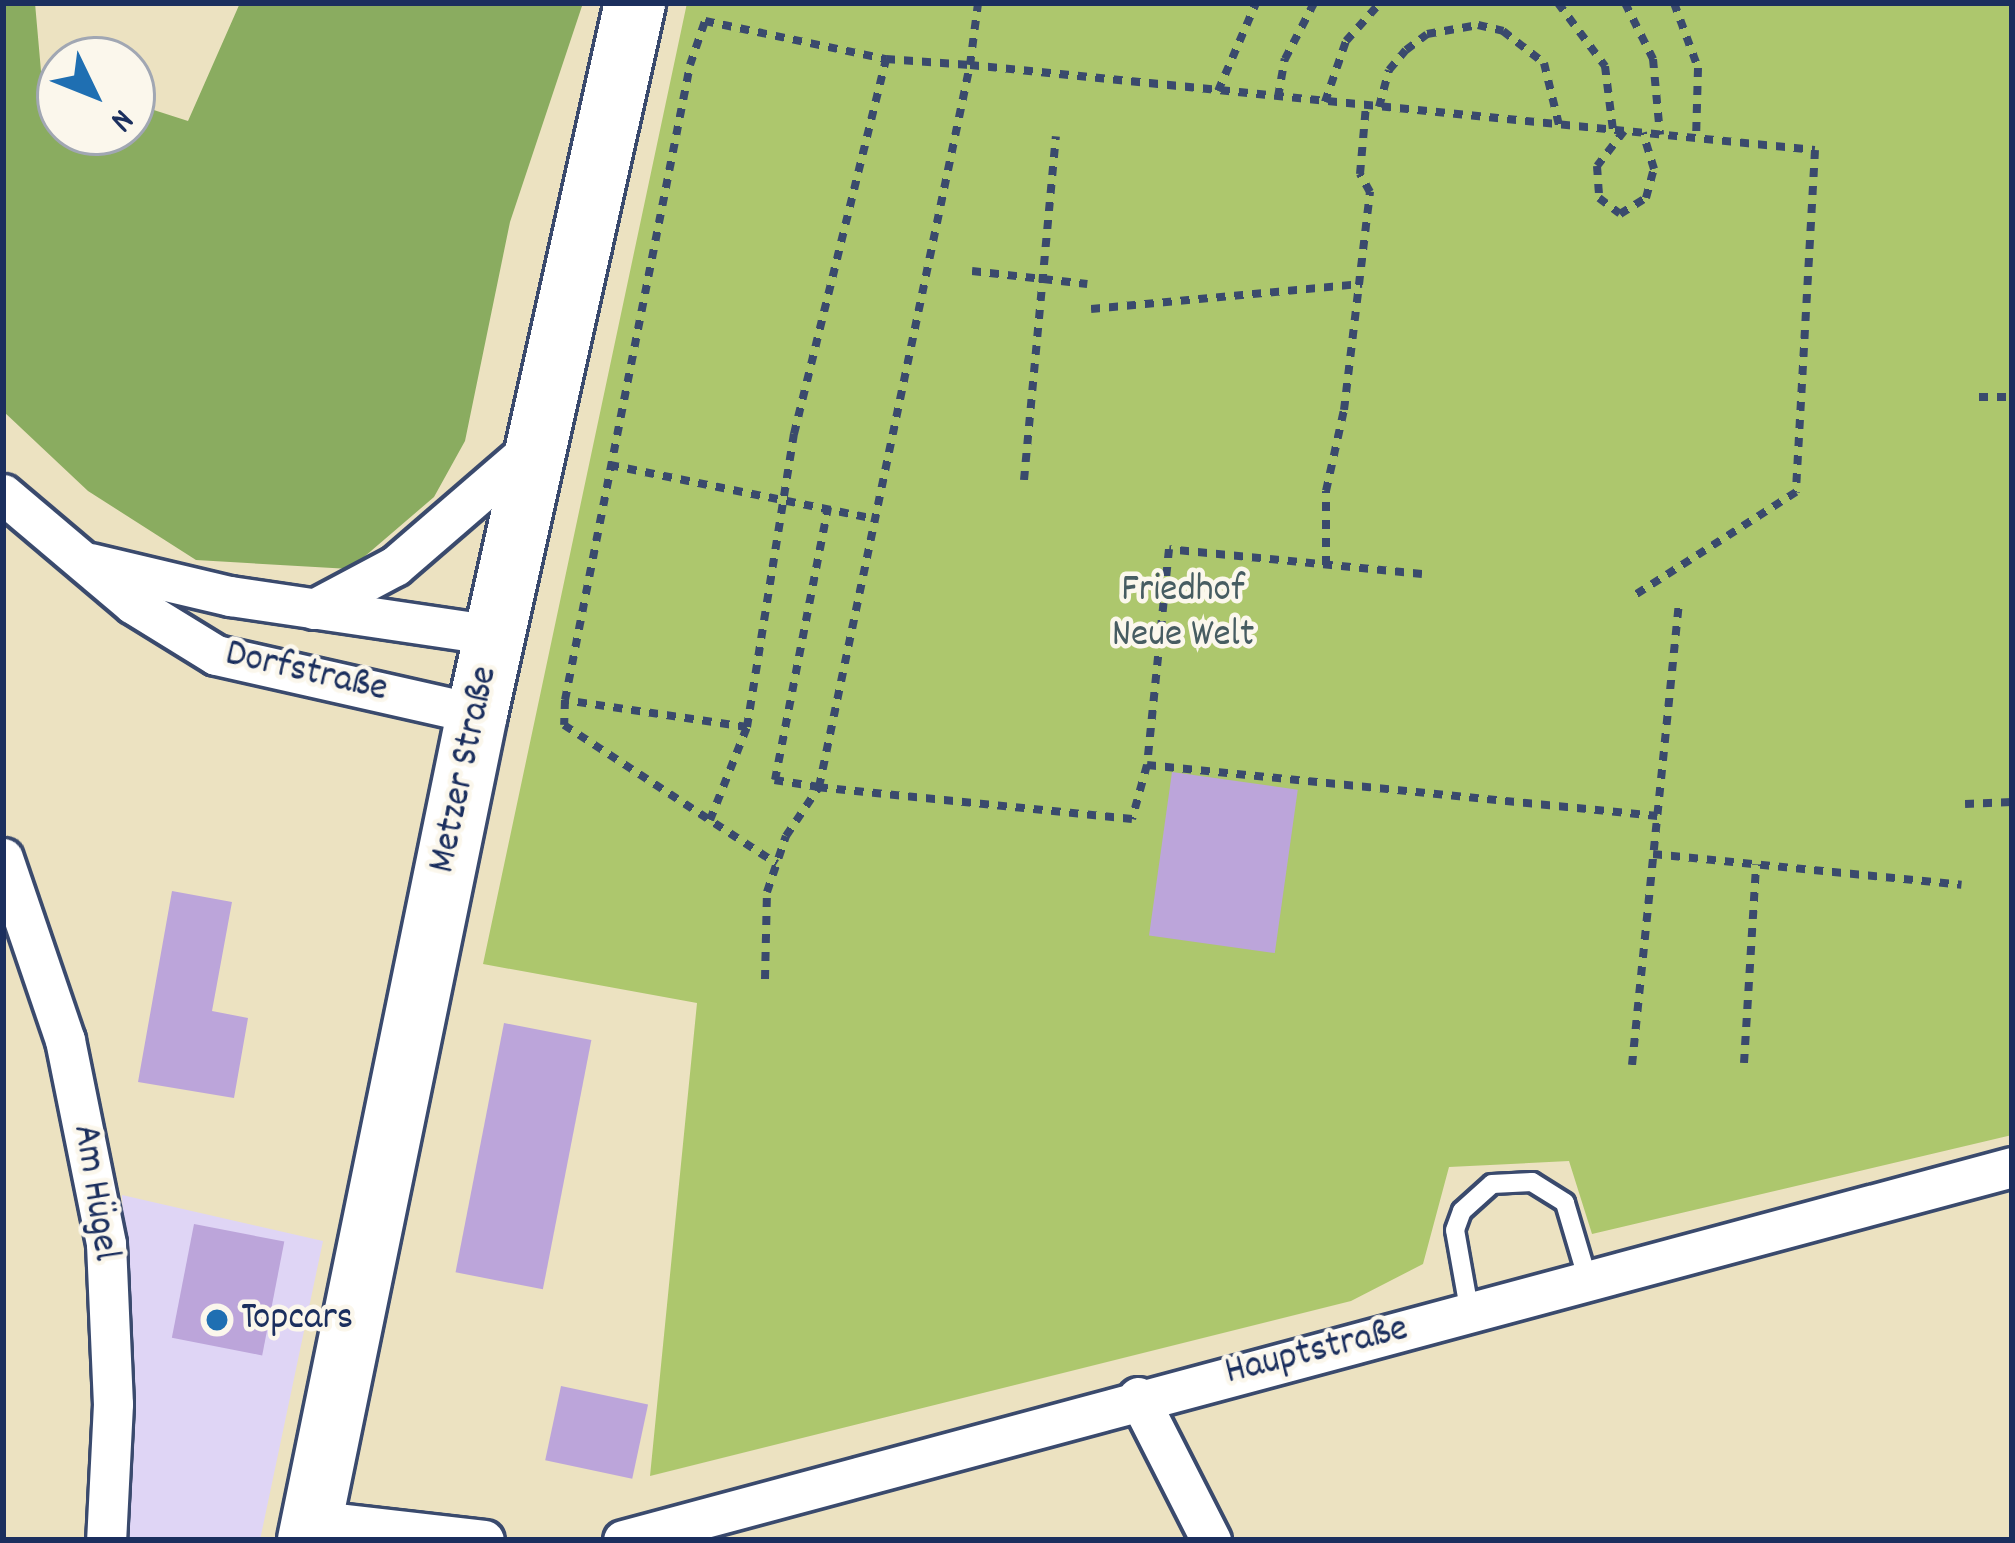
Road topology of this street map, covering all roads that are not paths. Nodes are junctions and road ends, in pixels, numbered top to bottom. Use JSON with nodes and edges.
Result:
{"nodes":[{"id":1,"x":635,"y":3,"type":"edge"},
{"id":2,"x":534,"y":446,"type":"junction"},
{"id":3,"x":3,"y":494,"type":"edge"},
{"id":4,"x":90,"y":563,"type":"junction"},
{"id":5,"x":314,"y":609,"type":"junction"},
{"id":6,"x":494,"y":635,"type":"junction"},
{"id":7,"x":477,"y":714,"type":"junction"},
{"id":8,"x":3,"y":858,"type":"edge"},
{"id":9,"x":2012,"y":1167,"type":"edge"},
{"id":10,"x":1589,"y":1284,"type":"junction"},
{"id":11,"x":1470,"y":1314,"type":"junction"},
{"id":12,"x":1138,"y":1397,"type":"junction"},
{"id":13,"x":310,"y":1530,"type":"edge"},
{"id":14,"x":106,"y":1540,"type":"edge"},
{"id":15,"x":484,"y":1540,"type":"edge"},
{"id":16,"x":623,"y":1540,"type":"edge"},
{"id":17,"x":1211,"y":1540,"type":"edge"}],
"edges":[{"from":1,"to":2,"type":"main road","name":"Metzer Straße"},
{"from":2,"to":5,"type":"street","name":"Dorfstraße"},
{"from":2,"to":6,"type":"main road","name":"Metzer Straße"},
{"from":3,"to":4,"type":"street","name":"Dorfstraße"},
{"from":4,"to":5,"type":"street","name":"Dorfstraße"},
{"from":4,"to":7,"type":"street","name":"Dorfstraße"},
{"from":5,"to":6,"type":"street","name":"Dorfstraße"},
{"from":6,"to":7,"type":"main road","name":"Metzer Straße"},
{"from":7,"to":13,"type":"main road","name":"Metzer Straße"},
{"from":8,"to":14,"type":"street","name":"Am Hügel"},
{"from":9,"to":10,"type":"street","name":"Hauptstraße"},
{"from":10,"to":11,"type":"street","name":"Hauptstraße"},
{"from":10,"to":11,"type":"lane"},
{"from":11,"to":12,"type":"street","name":"Hauptstraße"},
{"from":12,"to":16,"type":"street","name":"Hauptstraße"},
{"from":12,"to":17,"type":"street"},
{"from":13,"to":15,"type":"street"}]}
